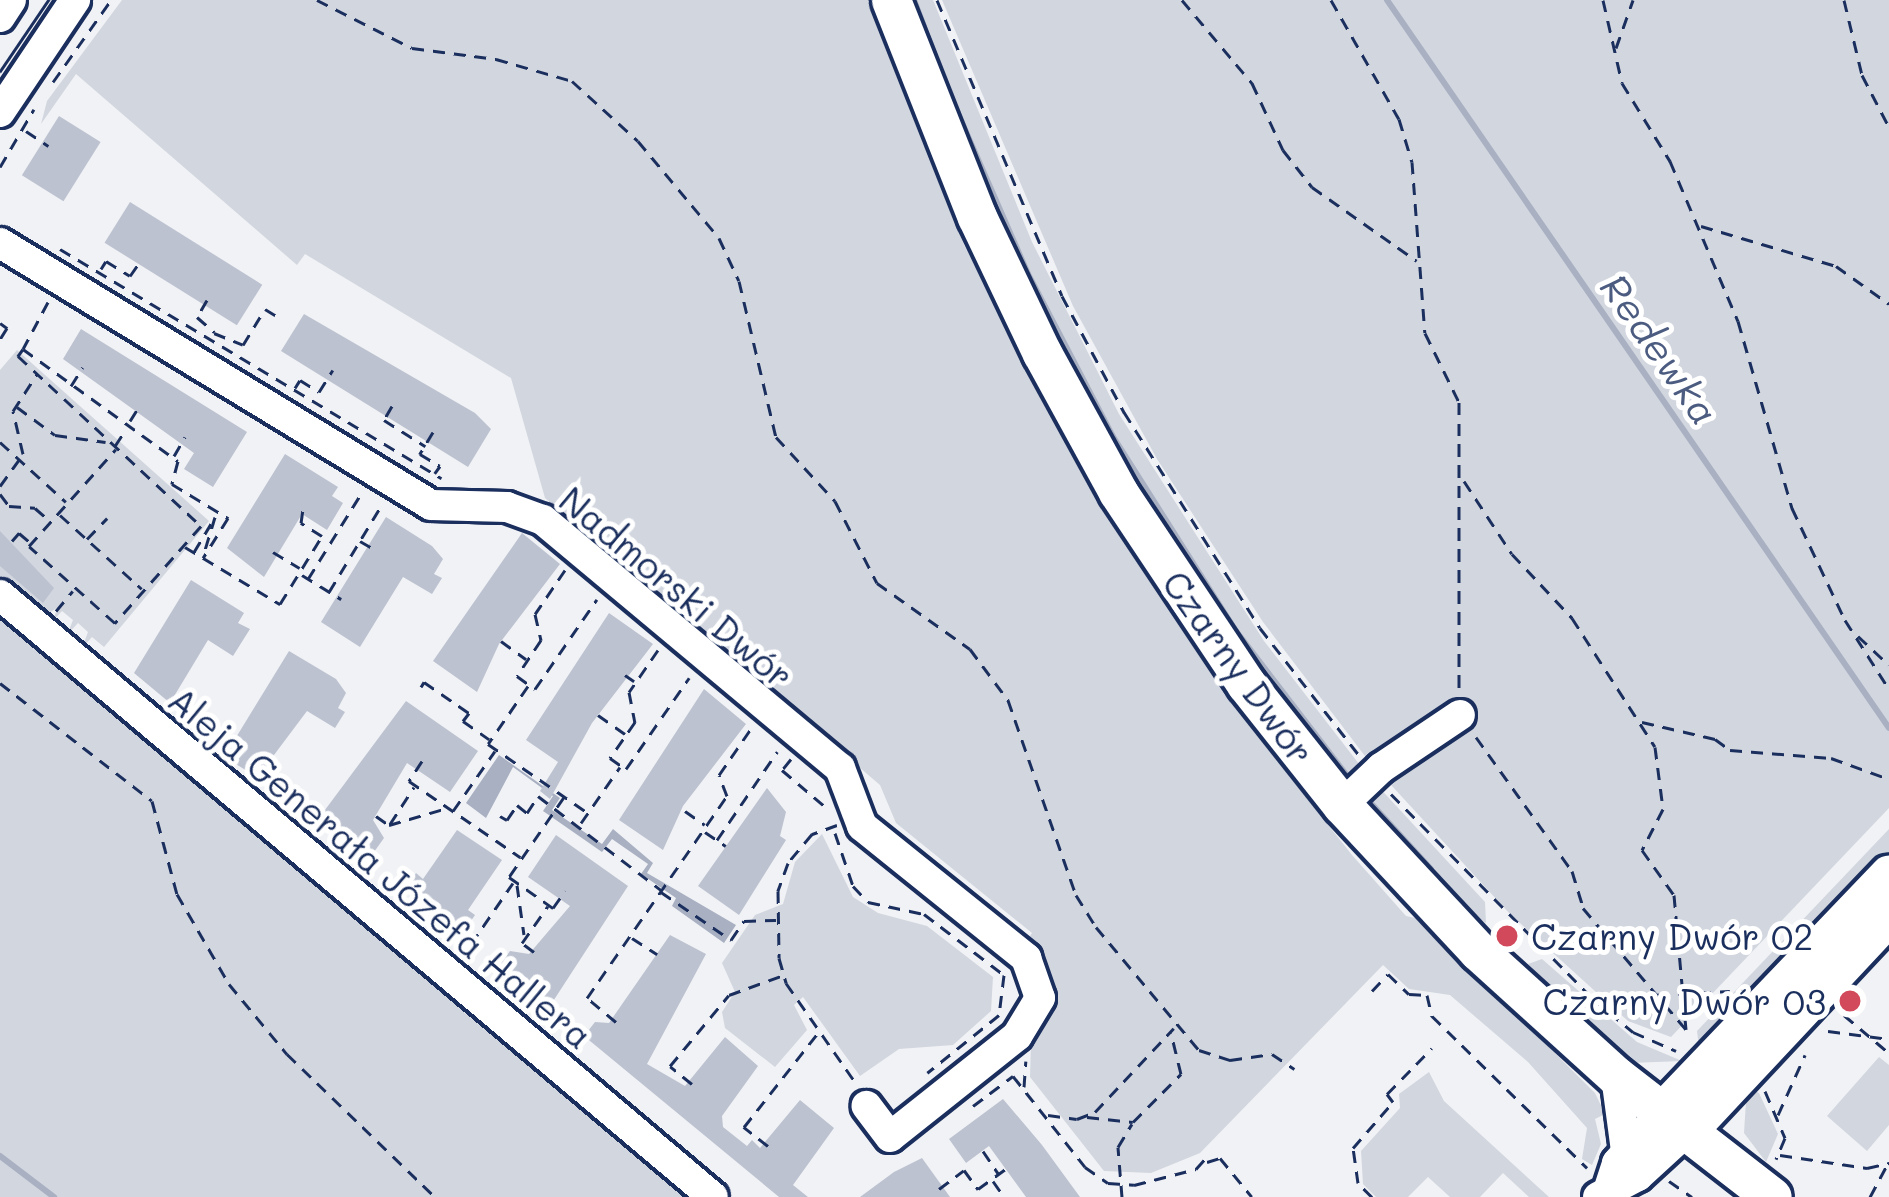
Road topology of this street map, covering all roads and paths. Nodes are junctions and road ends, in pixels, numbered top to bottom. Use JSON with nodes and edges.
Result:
{"nodes":[{"id":1,"x":11,"y":0,"type":"edge"},
{"id":2,"x":75,"y":0,"type":"edge"},
{"id":3,"x":111,"y":0,"type":"edge"},
{"id":4,"x":317,"y":0,"type":"edge"},
{"id":5,"x":891,"y":0,"type":"edge"},
{"id":6,"x":937,"y":0,"type":"edge"},
{"id":7,"x":1182,"y":0,"type":"edge"},
{"id":8,"x":1331,"y":0,"type":"edge"},
{"id":9,"x":1604,"y":0,"type":"edge"},
{"id":10,"x":1633,"y":0,"type":"edge"},
{"id":11,"x":1844,"y":0,"type":"edge"},
{"id":12,"x":0,"y":16,"type":"edge"},
{"id":13,"x":1615,"y":50,"type":"junction"},
{"id":14,"x":12,"y":121,"type":"edge"},
{"id":15,"x":1889,"y":127,"type":"edge"},
{"id":16,"x":49,"y":146,"type":"dead end"},
{"id":17,"x":0,"y":166,"type":"edge"},
{"id":18,"x":1700,"y":226,"type":"junction"},
{"id":19,"x":0,"y":243,"type":"edge"},
{"id":20,"x":141,"y":260,"type":"dead end"},
{"id":21,"x":1420,"y":263,"type":"junction"},
{"id":22,"x":100,"y":271,"type":"dead end"},
{"id":23,"x":52,"y":296,"type":"dead end"},
{"id":24,"x":207,"y":300,"type":"dead end"},
{"id":25,"x":1889,"y":304,"type":"edge"},
{"id":26,"x":275,"y":315,"type":"dead end"},
{"id":27,"x":0,"y":323,"type":"edge"},
{"id":28,"x":0,"y":339,"type":"edge"},
{"id":29,"x":23,"y":349,"type":"junction"},
{"id":30,"x":83,"y":367,"type":"dead end"},
{"id":31,"x":333,"y":370,"type":"dead end"},
{"id":32,"x":38,"y":373,"type":"junction"},
{"id":33,"x":73,"y":389,"type":"junction"},
{"id":34,"x":295,"y":389,"type":"dead end"},
{"id":35,"x":69,"y":401,"type":"junction"},
{"id":36,"x":392,"y":406,"type":"dead end"},
{"id":37,"x":17,"y":407,"type":"junction"},
{"id":38,"x":138,"y":408,"type":"dead end"},
{"id":39,"x":129,"y":423,"type":"junction"},
{"id":40,"x":126,"y":429,"type":"junction"},
{"id":41,"x":434,"y":432,"type":"dead end"},
{"id":42,"x":185,"y":437,"type":"dead end"},
{"id":43,"x":107,"y":441,"type":"junction"},
{"id":44,"x":0,"y":442,"type":"edge"},
{"id":45,"x":425,"y":446,"type":"junction"},
{"id":46,"x":115,"y":448,"type":"junction"},
{"id":47,"x":173,"y":458,"type":"junction"},
{"id":48,"x":17,"y":462,"type":"junction"},
{"id":49,"x":170,"y":474,"type":"junction"},
{"id":50,"x":435,"y":474,"type":"dead end"},
{"id":51,"x":1463,"y":479,"type":"junction"},
{"id":52,"x":0,"y":486,"type":"edge"},
{"id":53,"x":161,"y":489,"type":"junction"},
{"id":54,"x":364,"y":490,"type":"dead end"},
{"id":55,"x":0,"y":494,"type":"edge"},
{"id":56,"x":65,"y":506,"type":"junction"},
{"id":57,"x":382,"y":506,"type":"dead end"},
{"id":58,"x":303,"y":509,"type":"dead end"},
{"id":59,"x":58,"y":513,"type":"junction"},
{"id":60,"x":107,"y":518,"type":"dead end"},
{"id":61,"x":51,"y":522,"type":"junction"},
{"id":62,"x":87,"y":539,"type":"junction"},
{"id":63,"x":360,"y":541,"type":"junction"},
{"id":64,"x":12,"y":542,"type":"dead end"},
{"id":65,"x":32,"y":544,"type":"junction"},
{"id":66,"x":183,"y":546,"type":"junction"},
{"id":67,"x":374,"y":549,"type":"dead end"},
{"id":68,"x":194,"y":552,"type":"junction"},
{"id":69,"x":273,"y":552,"type":"dead end"},
{"id":70,"x":204,"y":556,"type":"junction"},
{"id":71,"x":301,"y":571,"type":"junction"},
{"id":72,"x":562,"y":574,"type":"dead end"},
{"id":73,"x":308,"y":579,"type":"junction"},
{"id":74,"x":76,"y":588,"type":"junction"},
{"id":75,"x":605,"y":588,"type":"dead end"},
{"id":76,"x":144,"y":590,"type":"junction"},
{"id":77,"x":329,"y":592,"type":"junction"},
{"id":78,"x":0,"y":595,"type":"edge"},
{"id":79,"x":341,"y":599,"type":"dead end"},
{"id":80,"x":529,"y":601,"type":"dead end"},
{"id":81,"x":58,"y":608,"type":"dead end"},
{"id":82,"x":539,"y":608,"type":"junction"},
{"id":83,"x":1852,"y":631,"type":"junction"},
{"id":84,"x":501,"y":641,"type":"dead end"},
{"id":85,"x":655,"y":654,"type":"dead end"},
{"id":86,"x":528,"y":660,"type":"junction"},
{"id":87,"x":1889,"y":665,"type":"edge"},
{"id":88,"x":697,"y":666,"type":"dead end"},
{"id":89,"x":625,"y":676,"type":"dead end"},
{"id":90,"x":0,"y":682,"type":"edge"},
{"id":91,"x":635,"y":682,"type":"junction"},
{"id":92,"x":529,"y":685,"type":"junction"},
{"id":93,"x":421,"y":687,"type":"dead end"},
{"id":94,"x":1889,"y":689,"type":"edge"},
{"id":95,"x":598,"y":715,"type":"dead end"},
{"id":96,"x":1460,"y":715,"type":"junction"},
{"id":97,"x":1640,"y":722,"type":"junction"},
{"id":98,"x":748,"y":734,"type":"dead end"},
{"id":99,"x":626,"y":735,"type":"junction"},
{"id":100,"x":491,"y":740,"type":"junction"},
{"id":101,"x":785,"y":741,"type":"dead end"},
{"id":102,"x":496,"y":749,"type":"junction"},
{"id":103,"x":797,"y":751,"type":"dead end"},
{"id":104,"x":716,"y":758,"type":"dead end"},
{"id":105,"x":422,"y":761,"type":"dead end"},
{"id":106,"x":621,"y":765,"type":"junction"},
{"id":107,"x":726,"y":765,"type":"junction"},
{"id":108,"x":1375,"y":775,"type":"junction"},
{"id":109,"x":1889,"y":779,"type":"edge"},
{"id":110,"x":415,"y":786,"type":"junction"},
{"id":111,"x":564,"y":797,"type":"junction"},
{"id":112,"x":1342,"y":805,"type":"junction"},
{"id":113,"x":451,"y":809,"type":"junction"},
{"id":114,"x":553,"y":809,"type":"junction"},
{"id":115,"x":685,"y":811,"type":"dead end"},
{"id":116,"x":588,"y":813,"type":"junction"},
{"id":117,"x":500,"y":815,"type":"dead end"},
{"id":118,"x":376,"y":816,"type":"dead end"},
{"id":119,"x":389,"y":825,"type":"junction"},
{"id":120,"x":580,"y":825,"type":"junction"},
{"id":121,"x":849,"y":826,"type":"junction"},
{"id":122,"x":705,"y":828,"type":"junction"},
{"id":123,"x":716,"y":840,"type":"junction"},
{"id":124,"x":726,"y":846,"type":"dead end"},
{"id":125,"x":522,"y":858,"type":"junction"},
{"id":126,"x":1889,"y":874,"type":"edge"},
{"id":127,"x":516,"y":882,"type":"junction"},
{"id":128,"x":663,"y":890,"type":"junction"},
{"id":129,"x":565,"y":891,"type":"dead end"},
{"id":130,"x":549,"y":905,"type":"junction"},
{"id":131,"x":430,"y":907,"type":"dead end"},
{"id":132,"x":1889,"y":915,"type":"edge"},
{"id":133,"x":778,"y":920,"type":"junction"},
{"id":134,"x":631,"y":937,"type":"junction"},
{"id":135,"x":525,"y":938,"type":"junction"},
{"id":136,"x":534,"y":952,"type":"dead end"},
{"id":137,"x":1542,"y":952,"type":"junction"},
{"id":138,"x":657,"y":954,"type":"dead end"},
{"id":139,"x":1527,"y":957,"type":"dead end"},
{"id":140,"x":783,"y":976,"type":"junction"},
{"id":141,"x":1372,"y":991,"type":"dead end"},
{"id":142,"x":1730,"y":991,"type":"dead end"},
{"id":143,"x":1654,"y":995,"type":"junction"},
{"id":144,"x":1683,"y":996,"type":"junction"},
{"id":145,"x":1593,"y":999,"type":"junction"},
{"id":146,"x":1844,"y":1016,"type":"dead end"},
{"id":147,"x":616,"y":1022,"type":"dead end"},
{"id":148,"x":1175,"y":1027,"type":"junction"},
{"id":149,"x":1862,"y":1030,"type":"junction"},
{"id":150,"x":819,"y":1031,"type":"junction"},
{"id":151,"x":1828,"y":1031,"type":"dead end"},
{"id":152,"x":1170,"y":1032,"type":"junction"},
{"id":153,"x":1889,"y":1039,"type":"edge"},
{"id":154,"x":1432,"y":1048,"type":"dead end"},
{"id":155,"x":1699,"y":1051,"type":"junction"},
{"id":156,"x":1889,"y":1053,"type":"edge"},
{"id":157,"x":1805,"y":1054,"type":"dead end"},
{"id":158,"x":1294,"y":1069,"type":"dead end"},
{"id":159,"x":1616,"y":1076,"type":"junction"},
{"id":160,"x":920,"y":1079,"type":"dead end"},
{"id":161,"x":692,"y":1084,"type":"dead end"},
{"id":162,"x":867,"y":1106,"type":"joint"},
{"id":163,"x":964,"y":1112,"type":"dead end"},
{"id":164,"x":1045,"y":1114,"type":"junction"},
{"id":165,"x":1777,"y":1116,"type":"junction"},
{"id":166,"x":1085,"y":1117,"type":"junction"},
{"id":167,"x":1133,"y":1122,"type":"junction"},
{"id":168,"x":1673,"y":1123,"type":"junction"},
{"id":169,"x":768,"y":1147,"type":"dead end"},
{"id":170,"x":983,"y":1151,"type":"dead end"},
{"id":171,"x":1626,"y":1151,"type":"junction"},
{"id":172,"x":1780,"y":1155,"type":"junction"},
{"id":173,"x":1889,"y":1163,"type":"edge"},
{"id":174,"x":1006,"y":1169,"type":"dead end"},
{"id":175,"x":1000,"y":1174,"type":"junction"},
{"id":176,"x":992,"y":1180,"type":"junction"},
{"id":177,"x":1771,"y":1182,"type":"edge"},
{"id":178,"x":1120,"y":1185,"type":"junction"},
{"id":179,"x":1600,"y":1185,"type":"edge"},
{"id":180,"x":939,"y":1189,"type":"dead end"},
{"id":181,"x":435,"y":1197,"type":"edge"},
{"id":182,"x":713,"y":1197,"type":"edge"},
{"id":183,"x":1004,"y":1197,"type":"edge"},
{"id":184,"x":1123,"y":1197,"type":"edge"},
{"id":185,"x":1252,"y":1197,"type":"edge"},
{"id":186,"x":1372,"y":1197,"type":"edge"},
{"id":187,"x":1870,"y":1197,"type":"edge"}],
"edges":[{"from":1,"to":12,"type":"street"},
{"from":2,"to":14,"type":"street"},
{"from":3,"to":14,"type":"path"},
{"from":4,"to":148,"type":"path"},
{"from":5,"to":112,"type":"main road","name":"Czarny Dwór"},
{"from":6,"to":108,"type":"path"},
{"from":7,"to":21,"type":"path"},
{"from":8,"to":21,"type":"path"},
{"from":9,"to":13,"type":"path"},
{"from":10,"to":13,"type":"path"},
{"from":11,"to":15,"type":"path"},
{"from":13,"to":18,"type":"path"},
{"from":14,"to":16,"type":"path"},
{"from":14,"to":17,"type":"path"},
{"from":18,"to":25,"type":"path"},
{"from":18,"to":83,"type":"path"},
{"from":19,"to":121,"type":"street","name":"Nadmorski Dwór"},
{"from":20,"to":22,"type":"path"},
{"from":21,"to":51,"type":"path"},
{"from":23,"to":29,"type":"path"},
{"from":24,"to":26,"type":"path"},
{"from":27,"to":28,"type":"path"},
{"from":29,"to":32,"type":"path"},
{"from":29,"to":33,"type":"path"},
{"from":30,"to":33,"type":"path"},
{"from":31,"to":34,"type":"path"},
{"from":32,"to":35,"type":"path"},
{"from":32,"to":37,"type":"path"},
{"from":33,"to":35,"type":"path"},
{"from":33,"to":39,"type":"path"},
{"from":35,"to":43,"type":"path"},
{"from":36,"to":45,"type":"path"},
{"from":37,"to":43,"type":"path"},
{"from":37,"to":48,"type":"path"},
{"from":38,"to":39,"type":"path"},
{"from":39,"to":40,"type":"path"},
{"from":40,"to":46,"type":"path"},
{"from":40,"to":47,"type":"path"},
{"from":41,"to":45,"type":"path"},
{"from":42,"to":47,"type":"path"},
{"from":43,"to":46,"type":"path"},
{"from":44,"to":48,"type":"path"},
{"from":45,"to":50,"type":"path"},
{"from":46,"to":53,"type":"path"},
{"from":46,"to":56,"type":"path"},
{"from":47,"to":49,"type":"path"},
{"from":48,"to":52,"type":"path"},
{"from":48,"to":56,"type":"path"},
{"from":49,"to":53,"type":"path"},
{"from":49,"to":70,"type":"path"},
{"from":51,"to":96,"type":"path"},
{"from":51,"to":97,"type":"path"},
{"from":53,"to":66,"type":"path"},
{"from":54,"to":73,"type":"path"},
{"from":55,"to":61,"type":"path"},
{"from":56,"to":59,"type":"path"},
{"from":57,"to":63,"type":"path"},
{"from":58,"to":71,"type":"path"},
{"from":59,"to":61,"type":"path"},
{"from":59,"to":62,"type":"path"},
{"from":60,"to":62,"type":"path"},
{"from":61,"to":65,"type":"path"},
{"from":62,"to":76,"type":"path"},
{"from":63,"to":67,"type":"path"},
{"from":63,"to":77,"type":"path"},
{"from":64,"to":65,"type":"path"},
{"from":65,"to":74,"type":"path"},
{"from":66,"to":68,"type":"path"},
{"from":66,"to":76,"type":"path"},
{"from":68,"to":70,"type":"path"},
{"from":68,"to":70,"type":"path"},
{"from":69,"to":71,"type":"path"},
{"from":70,"to":71,"type":"path"},
{"from":71,"to":73,"type":"path"},
{"from":72,"to":82,"type":"path"},
{"from":73,"to":77,"type":"path"},
{"from":74,"to":76,"type":"path"},
{"from":74,"to":81,"type":"path"},
{"from":75,"to":92,"type":"path"},
{"from":77,"to":79,"type":"path"},
{"from":78,"to":182,"type":"street","name":"Aleja Generała Józefa Hallera"},
{"from":80,"to":82,"type":"path"},
{"from":82,"to":86,"type":"path"},
{"from":83,"to":87,"type":"path"},
{"from":83,"to":94,"type":"path"},
{"from":84,"to":86,"type":"path"},
{"from":85,"to":91,"type":"path"},
{"from":86,"to":92,"type":"path"},
{"from":88,"to":106,"type":"path"},
{"from":89,"to":91,"type":"path"},
{"from":90,"to":181,"type":"path"},
{"from":91,"to":99,"type":"path"},
{"from":92,"to":100,"type":"path"},
{"from":93,"to":100,"type":"path"},
{"from":95,"to":99,"type":"path"},
{"from":96,"to":108,"type":"street"},
{"from":96,"to":143,"type":"path"},
{"from":97,"to":109,"type":"path"},
{"from":97,"to":144,"type":"path"},
{"from":98,"to":107,"type":"path"},
{"from":99,"to":106,"type":"path"},
{"from":100,"to":102,"type":"path"},
{"from":101,"to":123,"type":"path"},
{"from":102,"to":111,"type":"path"},
{"from":102,"to":113,"type":"path"},
{"from":103,"to":121,"type":"path"},
{"from":104,"to":107,"type":"path"},
{"from":105,"to":110,"type":"path"},
{"from":106,"to":116,"type":"path"},
{"from":107,"to":122,"type":"path"},
{"from":108,"to":112,"type":"street"},
{"from":108,"to":137,"type":"path"},
{"from":110,"to":113,"type":"path"},
{"from":110,"to":119,"type":"path"},
{"from":111,"to":114,"type":"path"},
{"from":111,"to":116,"type":"path"},
{"from":112,"to":159,"type":"main road","name":"Czarny Dwór"},
{"from":113,"to":119,"type":"path"},
{"from":113,"to":125,"type":"path"},
{"from":114,"to":117,"type":"path"},
{"from":114,"to":120,"type":"path"},
{"from":114,"to":125,"type":"path"},
{"from":115,"to":122,"type":"path"},
{"from":116,"to":120,"type":"path"},
{"from":118,"to":119,"type":"path"},
{"from":120,"to":128,"type":"path"},
{"from":121,"to":133,"type":"path"},
{"from":121,"to":160,"type":"path"},
{"from":121,"to":162,"type":"street"},
{"from":122,"to":123,"type":"path"},
{"from":122,"to":128,"type":"path"},
{"from":123,"to":124,"type":"path"},
{"from":125,"to":127,"type":"path"},
{"from":126,"to":155,"type":"main road"},
{"from":127,"to":130,"type":"path"},
{"from":127,"to":131,"type":"path"},
{"from":127,"to":135,"type":"path"},
{"from":128,"to":133,"type":"path"},
{"from":128,"to":134,"type":"path"},
{"from":129,"to":130,"type":"path"},
{"from":130,"to":135,"type":"path"},
{"from":132,"to":155,"type":"main road"},
{"from":133,"to":140,"type":"path"},
{"from":134,"to":138,"type":"path"},
{"from":134,"to":147,"type":"path"},
{"from":135,"to":136,"type":"path"},
{"from":137,"to":139,"type":"path"},
{"from":137,"to":145,"type":"path"},
{"from":140,"to":150,"type":"path"},
{"from":140,"to":161,"type":"path"},
{"from":141,"to":179,"type":"path"},
{"from":142,"to":144,"type":"path"},
{"from":143,"to":144,"type":"path"},
{"from":143,"to":145,"type":"path"},
{"from":143,"to":155,"type":"path"},
{"from":144,"to":155,"type":"path"},
{"from":145,"to":155,"type":"path"},
{"from":146,"to":149,"type":"path"},
{"from":148,"to":152,"type":"path"},
{"from":148,"to":158,"type":"path"},
{"from":149,"to":151,"type":"path"},
{"from":149,"to":153,"type":"path"},
{"from":149,"to":156,"type":"path"},
{"from":150,"to":162,"type":"path"},
{"from":150,"to":169,"type":"path"},
{"from":152,"to":166,"type":"path"},
{"from":152,"to":167,"type":"path"},
{"from":154,"to":186,"type":"path"},
{"from":155,"to":159,"type":"main road"},
{"from":155,"to":165,"type":"path"},
{"from":155,"to":168,"type":"main road"},
{"from":157,"to":165,"type":"path"},
{"from":159,"to":168,"type":"main road","name":"Czarny Dwór"},
{"from":159,"to":171,"type":"street"},
{"from":163,"to":164,"type":"path"},
{"from":164,"to":166,"type":"path"},
{"from":164,"to":178,"type":"path"},
{"from":165,"to":172,"type":"path"},
{"from":166,"to":167,"type":"path"},
{"from":167,"to":178,"type":"path"},
{"from":168,"to":171,"type":"street"},
{"from":168,"to":177,"type":"main road","name":"Czarny Dwór"},
{"from":168,"to":179,"type":"street"},
{"from":170,"to":175,"type":"path"},
{"from":171,"to":179,"type":"street"},
{"from":172,"to":173,"type":"path"},
{"from":172,"to":177,"type":"path"},
{"from":173,"to":187,"type":"path"},
{"from":174,"to":175,"type":"path"},
{"from":175,"to":176,"type":"path"},
{"from":176,"to":180,"type":"path"},
{"from":176,"to":183,"type":"path"},
{"from":178,"to":184,"type":"path"},
{"from":178,"to":185,"type":"path"}]}
